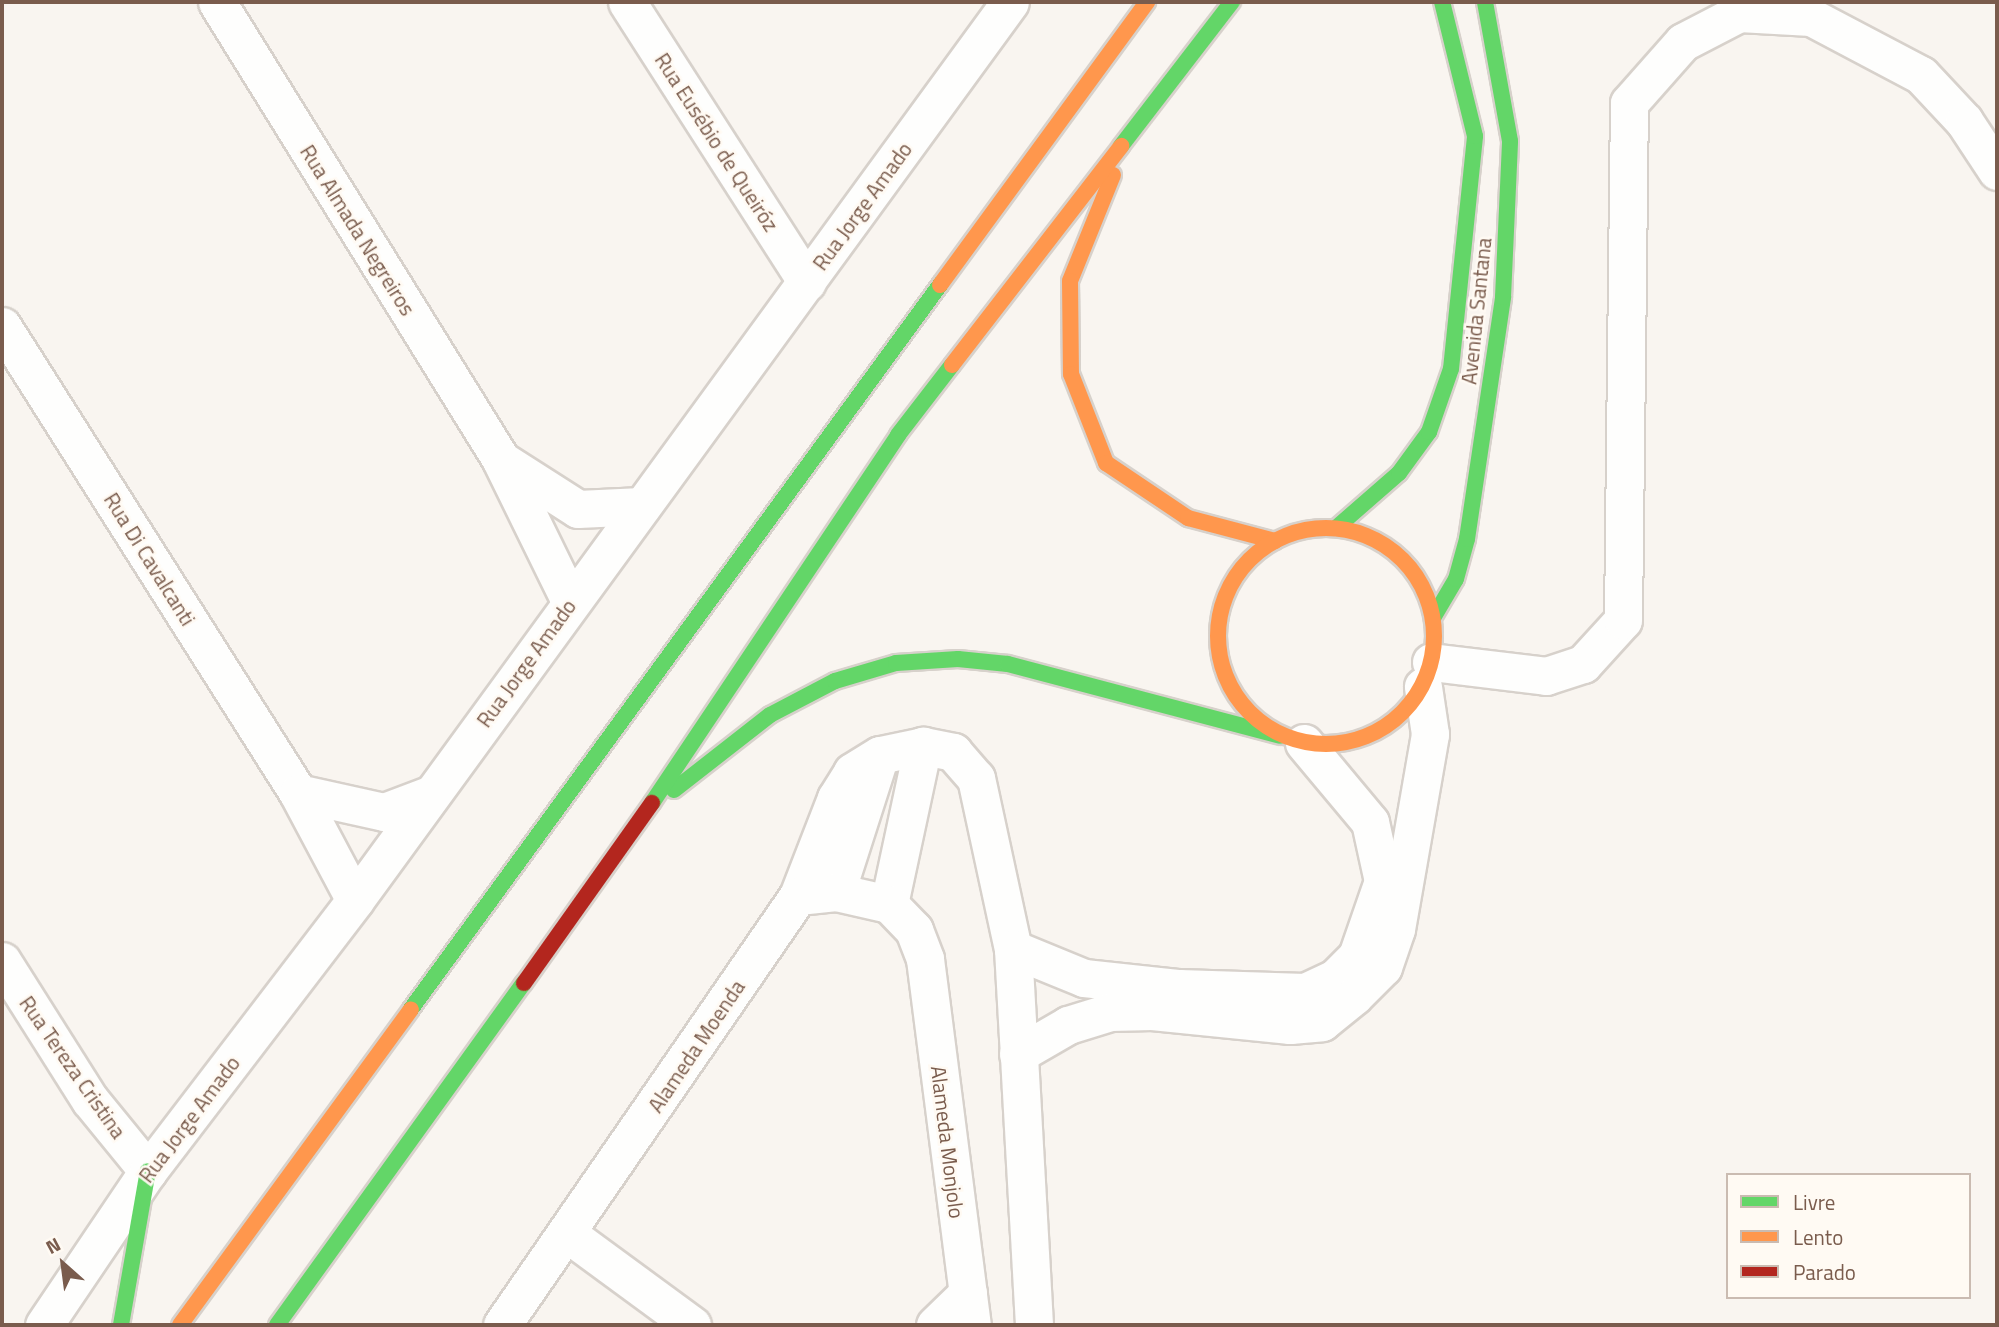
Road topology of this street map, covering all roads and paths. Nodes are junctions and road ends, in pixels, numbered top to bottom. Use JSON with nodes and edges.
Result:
{"nodes":[{"id":1,"x":217,"y":2,"type":"edge"},
{"id":2,"x":627,"y":2,"type":"edge"},
{"id":3,"x":1010,"y":2,"type":"edge"},
{"id":4,"x":1147,"y":2,"type":"edge"},
{"id":5,"x":1232,"y":2,"type":"edge"},
{"id":6,"x":1442,"y":2,"type":"edge"},
{"id":7,"x":1485,"y":2,"type":"edge"},
{"id":8,"x":1131,"y":130,"type":"junction"},
{"id":9,"x":1997,"y":171,"type":"edge"},
{"id":10,"x":807,"y":282,"type":"junction"},
{"id":11,"x":2,"y":326,"type":"edge"},
{"id":12,"x":500,"y":458,"type":"junction"},
{"id":13,"x":642,"y":506,"type":"junction"},
{"id":14,"x":1336,"y":528,"type":"junction"},
{"id":15,"x":1275,"y":541,"type":"junction"},
{"id":16,"x":571,"y":603,"type":"junction"},
{"id":17,"x":1433,"y":618,"type":"junction"},
{"id":18,"x":1427,"y":675,"type":"junction"},
{"id":19,"x":1292,"y":739,"type":"junction"},
{"id":20,"x":923,"y":746,"type":"junction"},
{"id":21,"x":880,"y":755,"type":"junction"},
{"id":22,"x":298,"y":793,"type":"junction"},
{"id":23,"x":429,"y":795,"type":"junction"},
{"id":24,"x":648,"y":810,"type":"junction"},
{"id":25,"x":836,"y":892,"type":"junction"},
{"id":26,"x":798,"y":896,"type":"junction"},
{"id":27,"x":355,"y":900,"type":"junction"},
{"id":28,"x":889,"y":904,"type":"junction"},
{"id":29,"x":1013,"y":949,"type":"junction"},
{"id":30,"x":2,"y":961,"type":"edge"},
{"id":31,"x":1018,"y":1054,"type":"junction"},
{"id":32,"x":148,"y":1171,"type":"junction"},
{"id":33,"x":568,"y":1234,"type":"junction"},
{"id":34,"x":970,"y":1309,"type":"edge"},
{"id":35,"x":44,"y":1325,"type":"edge"},
{"id":36,"x":121,"y":1325,"type":"edge"},
{"id":37,"x":180,"y":1325,"type":"edge"},
{"id":38,"x":278,"y":1325,"type":"edge"},
{"id":39,"x":502,"y":1325,"type":"edge"},
{"id":40,"x":692,"y":1325,"type":"edge"},
{"id":41,"x":935,"y":1325,"type":"edge"},
{"id":42,"x":1034,"y":1325,"type":"edge"}],
"edges":[{"from":1,"to":12,"type":"street","name":"Rua Almada Negreiros"},
{"from":2,"to":10,"type":"street","name":"Rua Eusébio de Queiróz"},
{"from":3,"to":10,"type":"street","name":"Rua Jorge Amado"},
{"from":4,"to":37,"type":"main road"},
{"from":5,"to":8,"type":"main road"},
{"from":6,"to":14,"type":"main road","name":"Avenida Santana"},
{"from":7,"to":17,"type":"main road","name":"Avenida Santana"},
{"from":8,"to":15,"type":"main road"},
{"from":8,"to":24,"type":"main road"},
{"from":9,"to":18,"type":"street"},
{"from":10,"to":13,"type":"street","name":"Rua Jorge Amado"},
{"from":11,"to":22,"type":"street","name":"Rua Di Cavalcanti"},
{"from":12,"to":13,"type":"street","name":"Rua Almada Negreiros"},
{"from":12,"to":16,"type":"street","name":"Rua Almada Negreiros"},
{"from":13,"to":16,"type":"street","name":"Rua Jorge Amado"},
{"from":14,"to":15,"type":"main road"},
{"from":14,"to":17,"type":"main road"},
{"from":15,"to":19,"type":"main road"},
{"from":16,"to":23,"type":"street","name":"Rua Jorge Amado"},
{"from":17,"to":18,"type":"main road"},
{"from":18,"to":19,"type":"main road"},
{"from":18,"to":31,"type":"street"},
{"from":19,"to":24,"type":"main road"},
{"from":19,"to":29,"type":"street"},
{"from":20,"to":21,"type":"street"},
{"from":20,"to":28,"type":"street"},
{"from":20,"to":29,"type":"street"},
{"from":21,"to":25,"type":"street"},
{"from":21,"to":26,"type":"street","name":"Alameda Moenda"},
{"from":22,"to":23,"type":"street"},
{"from":22,"to":27,"type":"street","name":"Rua Di Cavalcanti"},
{"from":23,"to":27,"type":"street","name":"Rua Jorge Amado"},
{"from":24,"to":38,"type":"main road"},
{"from":25,"to":26,"type":"street"},
{"from":25,"to":28,"type":"street"},
{"from":26,"to":33,"type":"street","name":"Alameda Moenda"},
{"from":27,"to":32,"type":"street","name":"Rua Jorge Amado"},
{"from":28,"to":34,"type":"street","name":"Alameda Monjolo"},
{"from":29,"to":31,"type":"street"},
{"from":30,"to":32,"type":"street","name":"Rua Tereza Cristina"},
{"from":31,"to":42,"type":"street"},
{"from":32,"to":35,"type":"street","name":"Rua Jorge Amado"},
{"from":32,"to":36,"type":"main road"},
{"from":33,"to":39,"type":"street","name":"Alameda Moenda"},
{"from":33,"to":40,"type":"street"},
{"from":34,"to":41,"type":"street"}]}
